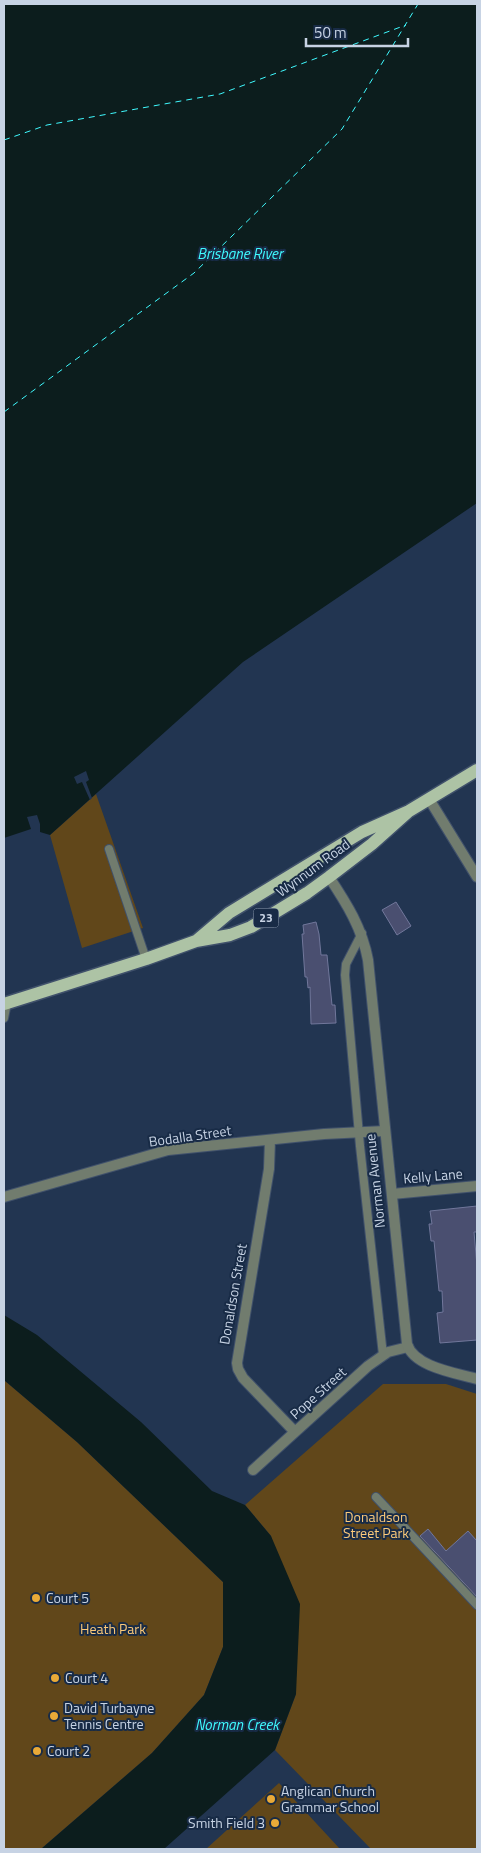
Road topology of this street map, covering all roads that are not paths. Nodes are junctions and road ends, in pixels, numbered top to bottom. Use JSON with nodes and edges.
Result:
{"nodes":[{"id":1,"x":477,"y":770,"type":"edge"},
{"id":2,"x":429,"y":798,"type":"junction"},
{"id":3,"x":410,"y":811,"type":"junction"},
{"id":4,"x":109,"y":849,"type":"dead end"},
{"id":5,"x":318,"y":860,"type":"junction"},
{"id":6,"x":477,"y":877,"type":"edge"},
{"id":7,"x":329,"y":878,"type":"junction"},
{"id":8,"x":362,"y":933,"type":"junction"},
{"id":9,"x":196,"y":941,"type":"junction"},
{"id":10,"x":146,"y":959,"type":"junction"},
{"id":11,"x":6,"y":1004,"type":"edge"},
{"id":12,"x":4,"y":1018,"type":"edge"},
{"id":13,"x":385,"y":1131,"type":"junction"},
{"id":14,"x":359,"y":1132,"type":"junction"},
{"id":15,"x":270,"y":1140,"type":"junction"},
{"id":16,"x":477,"y":1186,"type":"edge"},
{"id":17,"x":392,"y":1194,"type":"junction"},
{"id":18,"x":4,"y":1197,"type":"edge"},
{"id":19,"x":408,"y":1347,"type":"junction"},
{"id":20,"x":383,"y":1355,"type":"junction"},
{"id":21,"x":477,"y":1379,"type":"edge"},
{"id":22,"x":295,"y":1432,"type":"junction"},
{"id":23,"x":253,"y":1470,"type":"dead end"},
{"id":24,"x":376,"y":1497,"type":"dead end"},
{"id":25,"x":477,"y":1605,"type":"edge"}],
"edges":[{"from":1,"to":2,"type":"main road","name":"Wynnum Road","number":"23"},
{"from":2,"to":3,"type":"main road","name":"Wynnum Road","number":"23"},
{"from":2,"to":6,"type":"street"},
{"from":3,"to":5,"type":"main road","name":"Wynnum Road","number":"23"},
{"from":3,"to":7,"type":"main road","name":"Wynnum Road","number":"23"},
{"from":4,"to":10,"type":"lane"},
{"from":5,"to":7,"type":"main road","name":"Norman Avenue"},
{"from":5,"to":9,"type":"main road","name":"Wynnum Road","number":"23"},
{"from":7,"to":8,"type":"street","name":"Norman Avenue"},
{"from":7,"to":9,"type":"main road","name":"Wynnum Road","number":"23"},
{"from":8,"to":13,"type":"street","name":"Norman Avenue"},
{"from":8,"to":14,"type":"lane","name":"Norman Avenue"},
{"from":9,"to":10,"type":"main road","name":"Wynnum Road","number":"23"},
{"from":10,"to":11,"type":"main road","name":"Wynnum Road","number":"23"},
{"from":11,"to":12,"type":"lane"},
{"from":13,"to":14,"type":"street","name":"Bodalla Street"},
{"from":13,"to":17,"type":"street","name":"Norman Avenue"},
{"from":14,"to":15,"type":"street","name":"Bodalla Street"},
{"from":14,"to":20,"type":"lane","name":"Norman Avenue"},
{"from":15,"to":18,"type":"street","name":"Bodalla Street"},
{"from":15,"to":22,"type":"street","name":"Donaldson Street"},
{"from":16,"to":17,"type":"street","name":"Kelly Lane"},
{"from":17,"to":19,"type":"street","name":"Norman Avenue"},
{"from":19,"to":20,"type":"street","name":"Pope Street"},
{"from":19,"to":21,"type":"street"},
{"from":20,"to":22,"type":"street","name":"Pope Street"},
{"from":22,"to":23,"type":"street","name":"Pope Street"},
{"from":24,"to":25,"type":"lane"}]}
